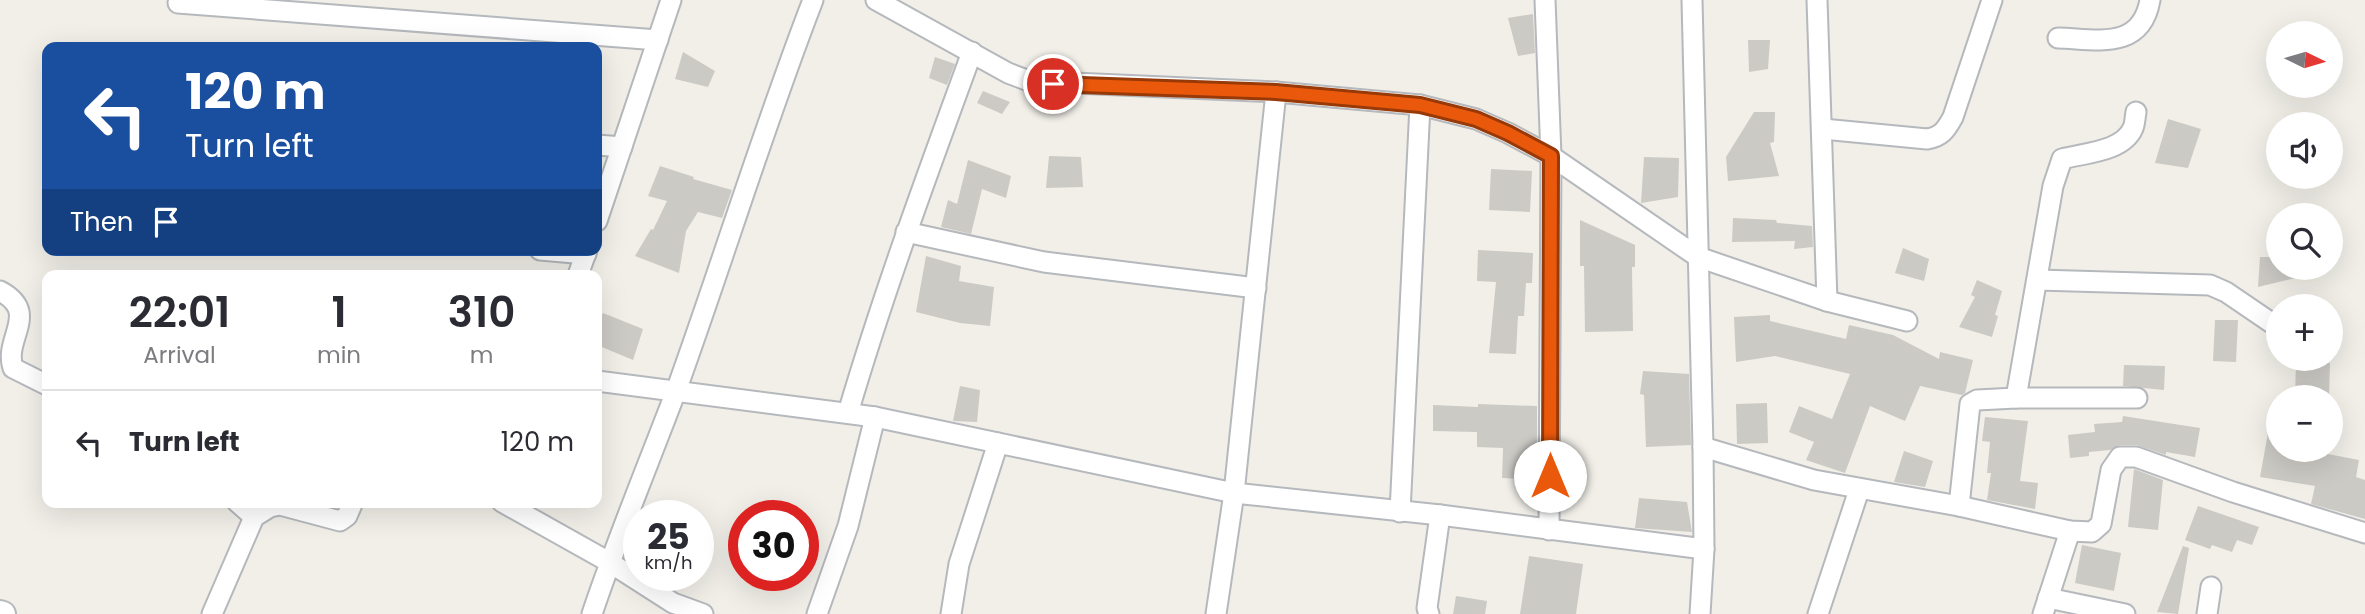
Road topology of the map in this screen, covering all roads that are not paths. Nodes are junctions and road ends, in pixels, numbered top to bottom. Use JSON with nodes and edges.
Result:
{"nodes":[{"id":1,"x":671,"y":0,"type":"edge"},
{"id":2,"x":813,"y":0,"type":"edge"},
{"id":3,"x":876,"y":0,"type":"edge"},
{"id":4,"x":1545,"y":0,"type":"edge"},
{"id":5,"x":1692,"y":0,"type":"edge"},
{"id":6,"x":1817,"y":0,"type":"edge"},
{"id":7,"x":1992,"y":0,"type":"edge"},
{"id":8,"x":2150,"y":0,"type":"edge"},
{"id":9,"x":178,"y":3,"type":"dead end"},
{"id":10,"x":2058,"y":38,"type":"dead end"},
{"id":11,"x":658,"y":40,"type":"junction"},
{"id":12,"x":972,"y":52,"type":"junction"},
{"id":13,"x":1276,"y":92,"type":"junction"},
{"id":14,"x":1420,"y":105,"type":"junction"},
{"id":15,"x":2136,"y":112,"type":"dead end"},
{"id":16,"x":1823,"y":129,"type":"junction"},
{"id":17,"x":602,"y":145,"type":"edge"},
{"id":18,"x":622,"y":147,"type":"junction"},
{"id":19,"x":1551,"y":156,"type":"junction"},
{"id":20,"x":602,"y":206,"type":"edge"},
{"id":21,"x":906,"y":232,"type":"junction"},
{"id":22,"x":1698,"y":257,"type":"junction"},
{"id":23,"x":2038,"y":280,"type":"junction"},
{"id":24,"x":1256,"y":288,"type":"junction"},
{"id":25,"x":0,"y":291,"type":"edge"},
{"id":26,"x":1827,"y":301,"type":"junction"},
{"id":27,"x":2266,"y":319,"type":"edge"},
{"id":28,"x":1907,"y":320,"type":"dead end"},
{"id":29,"x":602,"y":382,"type":"edge"},
{"id":30,"x":42,"y":383,"type":"edge"},
{"id":31,"x":676,"y":390,"type":"junction"},
{"id":32,"x":2016,"y":398,"type":"junction"},
{"id":33,"x":2137,"y":398,"type":"dead end"},
{"id":34,"x":848,"y":413,"type":"junction"},
{"id":35,"x":875,"y":417,"type":"junction"},
{"id":36,"x":998,"y":443,"type":"junction"},
{"id":37,"x":1703,"y":447,"type":"junction"},
{"id":38,"x":1859,"y":490,"type":"junction"},
{"id":39,"x":1234,"y":493,"type":"junction"},
{"id":40,"x":1959,"y":506,"type":"junction"},
{"id":41,"x":244,"y":508,"type":"edge"},
{"id":42,"x":268,"y":508,"type":"edge"},
{"id":43,"x":295,"y":508,"type":"edge"},
{"id":44,"x":350,"y":508,"type":"edge"},
{"id":45,"x":513,"y":508,"type":"edge"},
{"id":46,"x":1400,"y":512,"type":"junction"},
{"id":47,"x":1440,"y":515,"type":"junction"},
{"id":48,"x":254,"y":517,"type":"junction"},
{"id":49,"x":1549,"y":530,"type":"junction"},
{"id":50,"x":2070,"y":531,"type":"junction"},
{"id":51,"x":2365,"y":533,"type":"edge"},
{"id":52,"x":1704,"y":549,"type":"junction"},
{"id":53,"x":609,"y":562,"type":"junction"},
{"id":54,"x":2211,"y":587,"type":"dead end"},
{"id":55,"x":2046,"y":606,"type":"edge"},
{"id":56,"x":672,"y":608,"type":"edge"},
{"id":57,"x":212,"y":614,"type":"edge"},
{"id":58,"x":592,"y":614,"type":"edge"},
{"id":59,"x":703,"y":614,"type":"edge"},
{"id":60,"x":817,"y":614,"type":"edge"},
{"id":61,"x":951,"y":614,"type":"edge"},
{"id":62,"x":1216,"y":614,"type":"edge"},
{"id":63,"x":1429,"y":614,"type":"edge"},
{"id":64,"x":1700,"y":614,"type":"edge"},
{"id":65,"x":1818,"y":614,"type":"edge"},
{"id":66,"x":2125,"y":614,"type":"edge"},
{"id":67,"x":2207,"y":614,"type":"edge"}],
"edges":[{"from":1,"to":11,"type":"street"},
{"from":2,"to":31,"type":"street"},
{"from":3,"to":12,"type":"street"},
{"from":4,"to":19,"type":"street"},
{"from":5,"to":22,"type":"street"},
{"from":6,"to":16,"type":"street"},
{"from":7,"to":16,"type":"street"},
{"from":8,"to":10,"type":"street"},
{"from":9,"to":11,"type":"street"},
{"from":11,"to":18,"type":"street"},
{"from":12,"to":13,"type":"street"},
{"from":12,"to":21,"type":"street"},
{"from":13,"to":14,"type":"street"},
{"from":13,"to":24,"type":"street"},
{"from":14,"to":19,"type":"street"},
{"from":14,"to":46,"type":"street"},
{"from":15,"to":23,"type":"street"},
{"from":16,"to":26,"type":"street"},
{"from":17,"to":18,"type":"street"},
{"from":18,"to":20,"type":"street"},
{"from":19,"to":22,"type":"street"},
{"from":19,"to":49,"type":"street"},
{"from":21,"to":24,"type":"street"},
{"from":21,"to":34,"type":"street"},
{"from":22,"to":26,"type":"street"},
{"from":22,"to":37,"type":"street"},
{"from":23,"to":27,"type":"street"},
{"from":23,"to":32,"type":"street"},
{"from":24,"to":39,"type":"street"},
{"from":25,"to":30,"type":"street"},
{"from":26,"to":28,"type":"street"},
{"from":29,"to":31,"type":"street"},
{"from":31,"to":34,"type":"street"},
{"from":31,"to":53,"type":"street"},
{"from":32,"to":33,"type":"street"},
{"from":32,"to":40,"type":"street"},
{"from":34,"to":35,"type":"street"},
{"from":35,"to":36,"type":"street"},
{"from":35,"to":60,"type":"street"},
{"from":36,"to":39,"type":"street"},
{"from":36,"to":61,"type":"street"},
{"from":37,"to":38,"type":"street"},
{"from":37,"to":52,"type":"street"},
{"from":38,"to":40,"type":"street"},
{"from":38,"to":65,"type":"street"},
{"from":39,"to":46,"type":"street"},
{"from":39,"to":62,"type":"street"},
{"from":40,"to":50,"type":"street"},
{"from":41,"to":48,"type":"street"},
{"from":42,"to":48,"type":"street"},
{"from":43,"to":44,"type":"street"},
{"from":45,"to":53,"type":"street"},
{"from":46,"to":47,"type":"street"},
{"from":47,"to":49,"type":"street"},
{"from":47,"to":63,"type":"street"},
{"from":48,"to":57,"type":"street"},
{"from":49,"to":52,"type":"street"},
{"from":50,"to":51,"type":"street"},
{"from":50,"to":55,"type":"street"},
{"from":52,"to":64,"type":"street"},
{"from":53,"to":56,"type":"street"},
{"from":53,"to":58,"type":"street"},
{"from":54,"to":67,"type":"street"},
{"from":55,"to":66,"type":"street"},
{"from":56,"to":59,"type":"street"}]}
